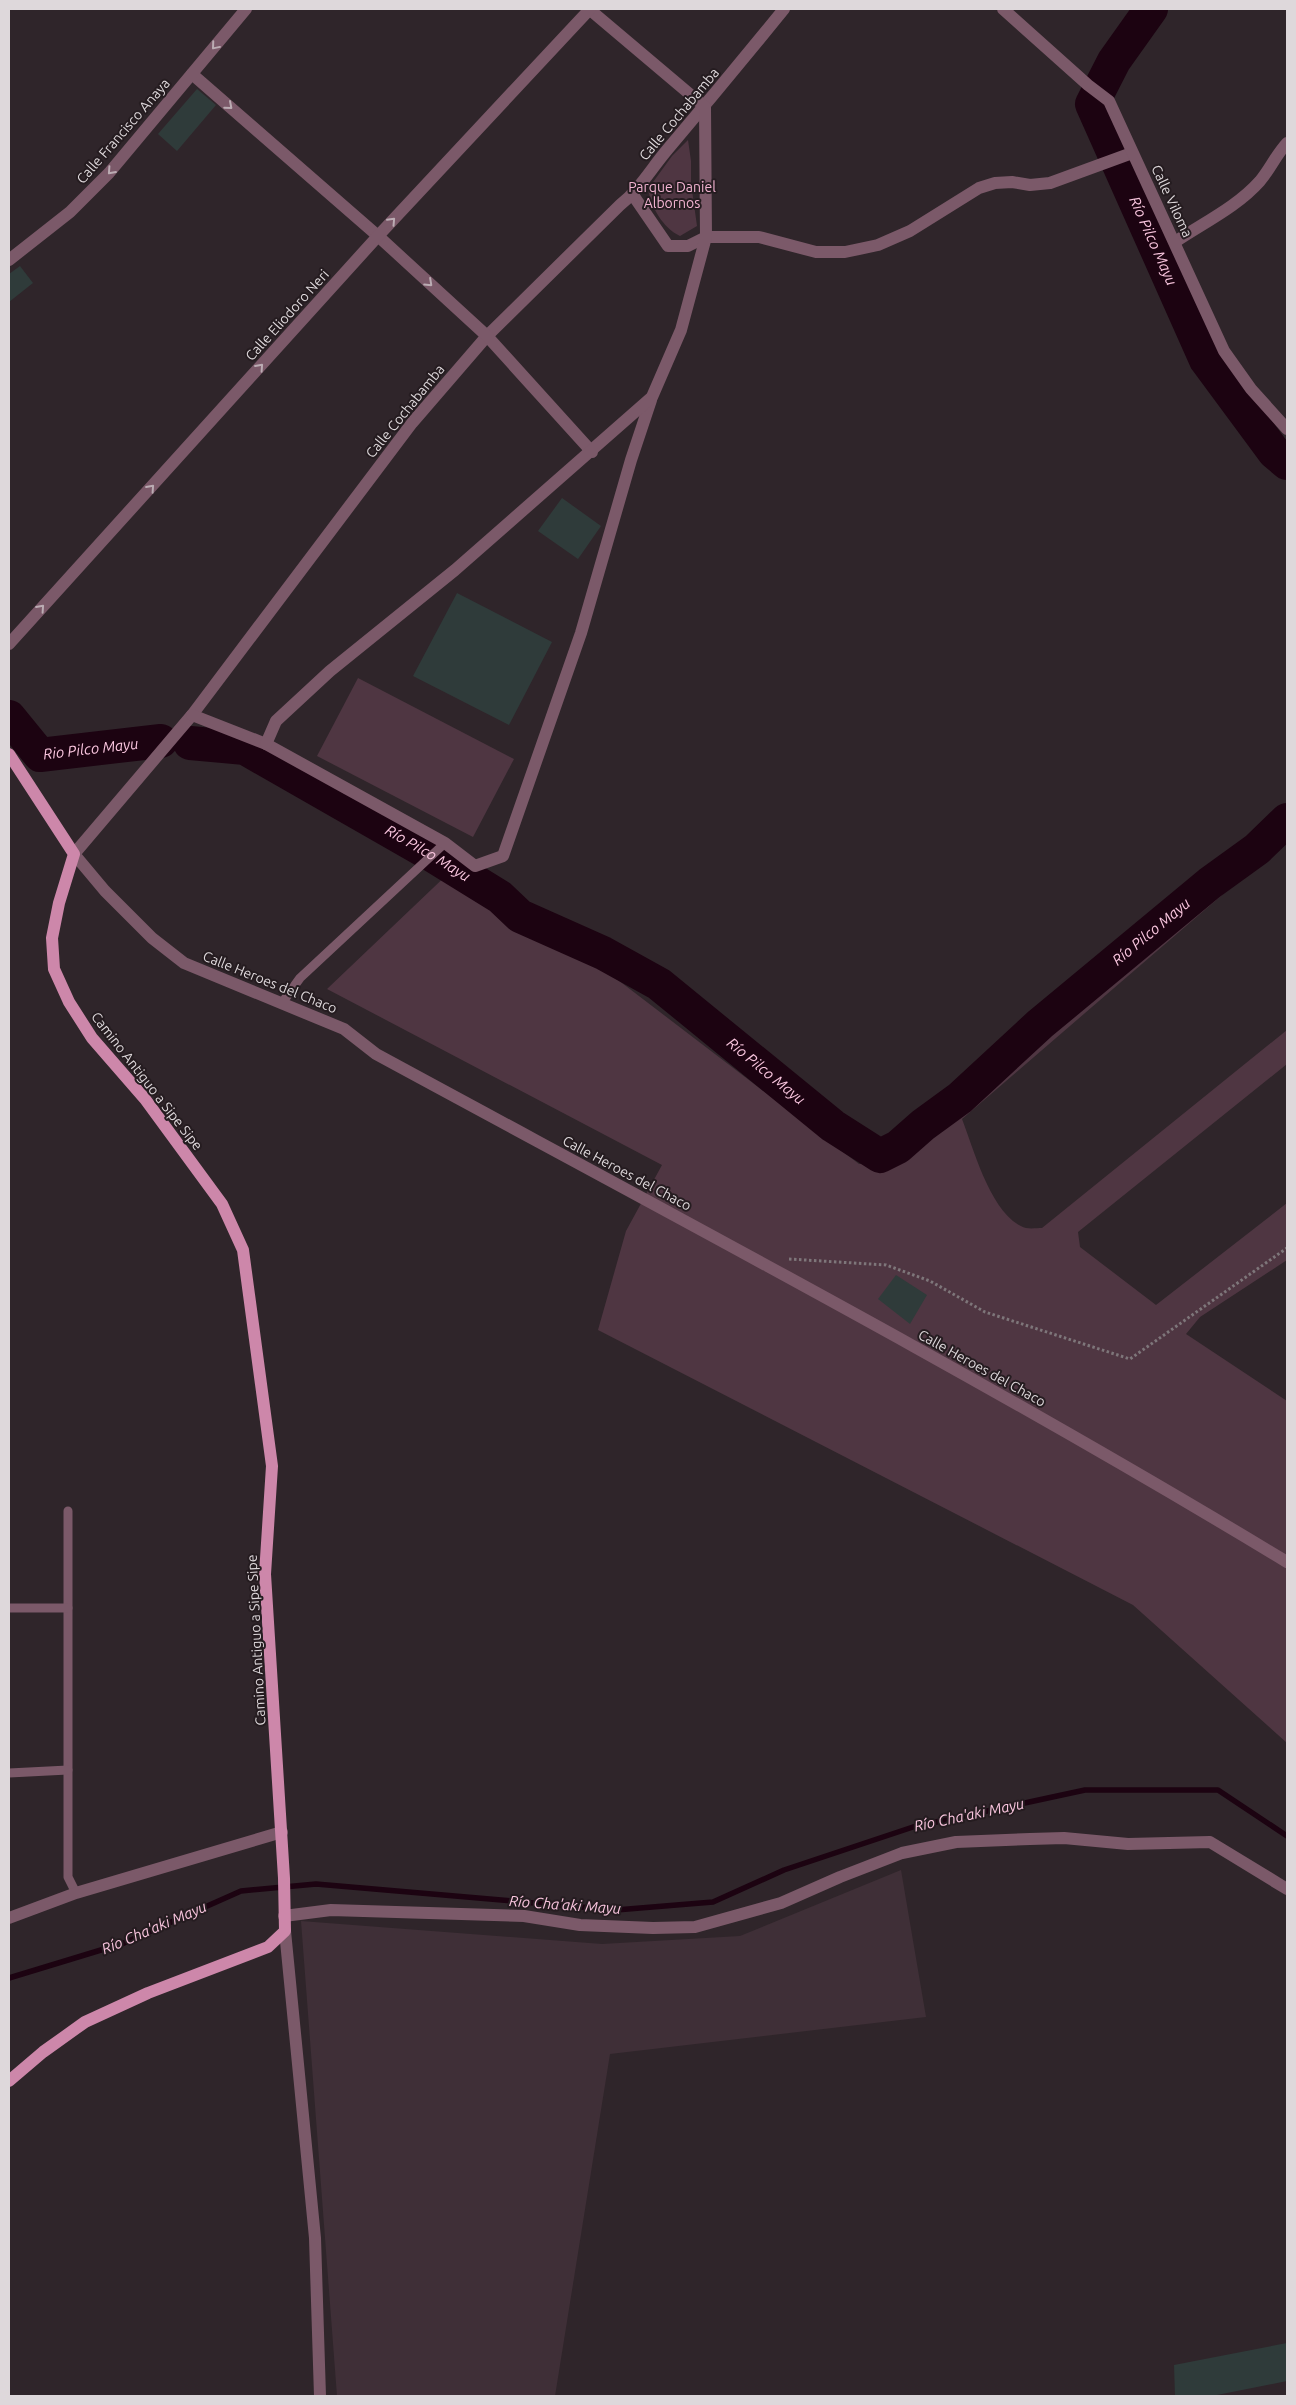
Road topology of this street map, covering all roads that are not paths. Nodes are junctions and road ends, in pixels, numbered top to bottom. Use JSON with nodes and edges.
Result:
{"nodes":[{"id":1,"x":589,"y":9,"type":"edge"},
{"id":2,"x":784,"y":9,"type":"edge"},
{"id":3,"x":1003,"y":9,"type":"edge"},
{"id":4,"x":243,"y":10,"type":"edge"},
{"id":5,"x":192,"y":74,"type":"junction"},
{"id":6,"x":705,"y":107,"type":"junction"},
{"id":7,"x":1287,"y":143,"type":"edge"},
{"id":8,"x":1130,"y":154,"type":"junction"},
{"id":9,"x":633,"y":195,"type":"junction"},
{"id":10,"x":378,"y":236,"type":"junction"},
{"id":11,"x":706,"y":237,"type":"junction"},
{"id":12,"x":1175,"y":242,"type":"junction"},
{"id":13,"x":9,"y":260,"type":"edge"},
{"id":14,"x":487,"y":336,"type":"junction"},
{"id":15,"x":652,"y":397,"type":"junction"},
{"id":16,"x":1287,"y":429,"type":"edge"},
{"id":17,"x":592,"y":452,"type":"junction"},
{"id":18,"x":9,"y":644,"type":"edge"},
{"id":19,"x":192,"y":715,"type":"junction"},
{"id":20,"x":266,"y":744,"type":"junction"},
{"id":21,"x":9,"y":754,"type":"edge"},
{"id":22,"x":445,"y":843,"type":"junction"},
{"id":23,"x":74,"y":854,"type":"junction"},
{"id":24,"x":282,"y":1003,"type":"junction"},
{"id":25,"x":68,"y":1511,"type":"dead end"},
{"id":26,"x":1287,"y":1562,"type":"edge"},
{"id":27,"x":9,"y":1608,"type":"edge"},
{"id":28,"x":68,"y":1608,"type":"junction"},
{"id":29,"x":68,"y":1770,"type":"junction"},
{"id":30,"x":9,"y":1773,"type":"edge"},
{"id":31,"x":282,"y":1832,"type":"junction"},
{"id":32,"x":1287,"y":1889,"type":"edge"},
{"id":33,"x":76,"y":1893,"type":"junction"},
{"id":34,"x":283,"y":1912,"type":"junction"},
{"id":35,"x":9,"y":1918,"type":"edge"},
{"id":36,"x":285,"y":1931,"type":"junction"},
{"id":37,"x":9,"y":2081,"type":"edge"},
{"id":38,"x":320,"y":2396,"type":"edge"}],
"edges":[{"from":1,"to":6,"type":"street"},
{"from":10,"to":1,"type":"street","name":"Calle Eliodoro Neri","one_way":true},
{"from":2,"to":6,"type":"street","name":"Calle Cochabamba"},
{"from":3,"to":8,"type":"street","name":"Calle Viloma"},
{"from":4,"to":5,"type":"street","name":"Calle Francisco Anaya","one_way":true},
{"from":5,"to":10,"type":"street","one_way":true},
{"from":5,"to":13,"type":"street","name":"Calle Francisco Anaya","one_way":true},
{"from":6,"to":9,"type":"street","name":"Calle Cochabamba"},
{"from":6,"to":11,"type":"street"},
{"from":7,"to":12,"type":"street"},
{"from":8,"to":11,"type":"street"},
{"from":8,"to":12,"type":"street","name":"Calle Viloma"},
{"from":9,"to":11,"type":"street"},
{"from":9,"to":14,"type":"street","name":"Calle Cochabamba"},
{"from":10,"to":14,"type":"street","one_way":true},
{"from":18,"to":10,"type":"street","name":"Calle Eliodoro Neri","one_way":true},
{"from":11,"to":15,"type":"street"},
{"from":12,"to":16,"type":"street","name":"Calle Viloma"},
{"from":14,"to":17,"type":"street"},
{"from":14,"to":19,"type":"street","name":"Calle Cochabamba"},
{"from":15,"to":17,"type":"street"},
{"from":15,"to":22,"type":"street"},
{"from":17,"to":20,"type":"street"},
{"from":19,"to":20,"type":"street"},
{"from":19,"to":23,"type":"street","name":"Calle Cochabamba"},
{"from":20,"to":22,"type":"street"},
{"from":21,"to":23,"type":"main road","name":"Calle Heroes del Chaco"},
{"from":22,"to":24,"type":"lane"},
{"from":23,"to":24,"type":"street","name":"Calle Heroes del Chaco"},
{"from":23,"to":31,"type":"main road","name":"Camino Antiguo a Sipe Sipe"},
{"from":24,"to":26,"type":"street","name":"Calle Heroes del Chaco"},
{"from":25,"to":28,"type":"lane"},
{"from":27,"to":28,"type":"lane"},
{"from":28,"to":29,"type":"lane"},
{"from":29,"to":30,"type":"lane"},
{"from":29,"to":33,"type":"lane"},
{"from":31,"to":33,"type":"street"},
{"from":31,"to":34,"type":"main road","name":"Camino Antiguo a Sipe Sipe"},
{"from":32,"to":34,"type":"street"},
{"from":33,"to":35,"type":"street"},
{"from":34,"to":36,"type":"main road","name":"Camino Antiguo a Sipe Sipe"},
{"from":36,"to":37,"type":"main road"},
{"from":36,"to":38,"type":"street"}]}
